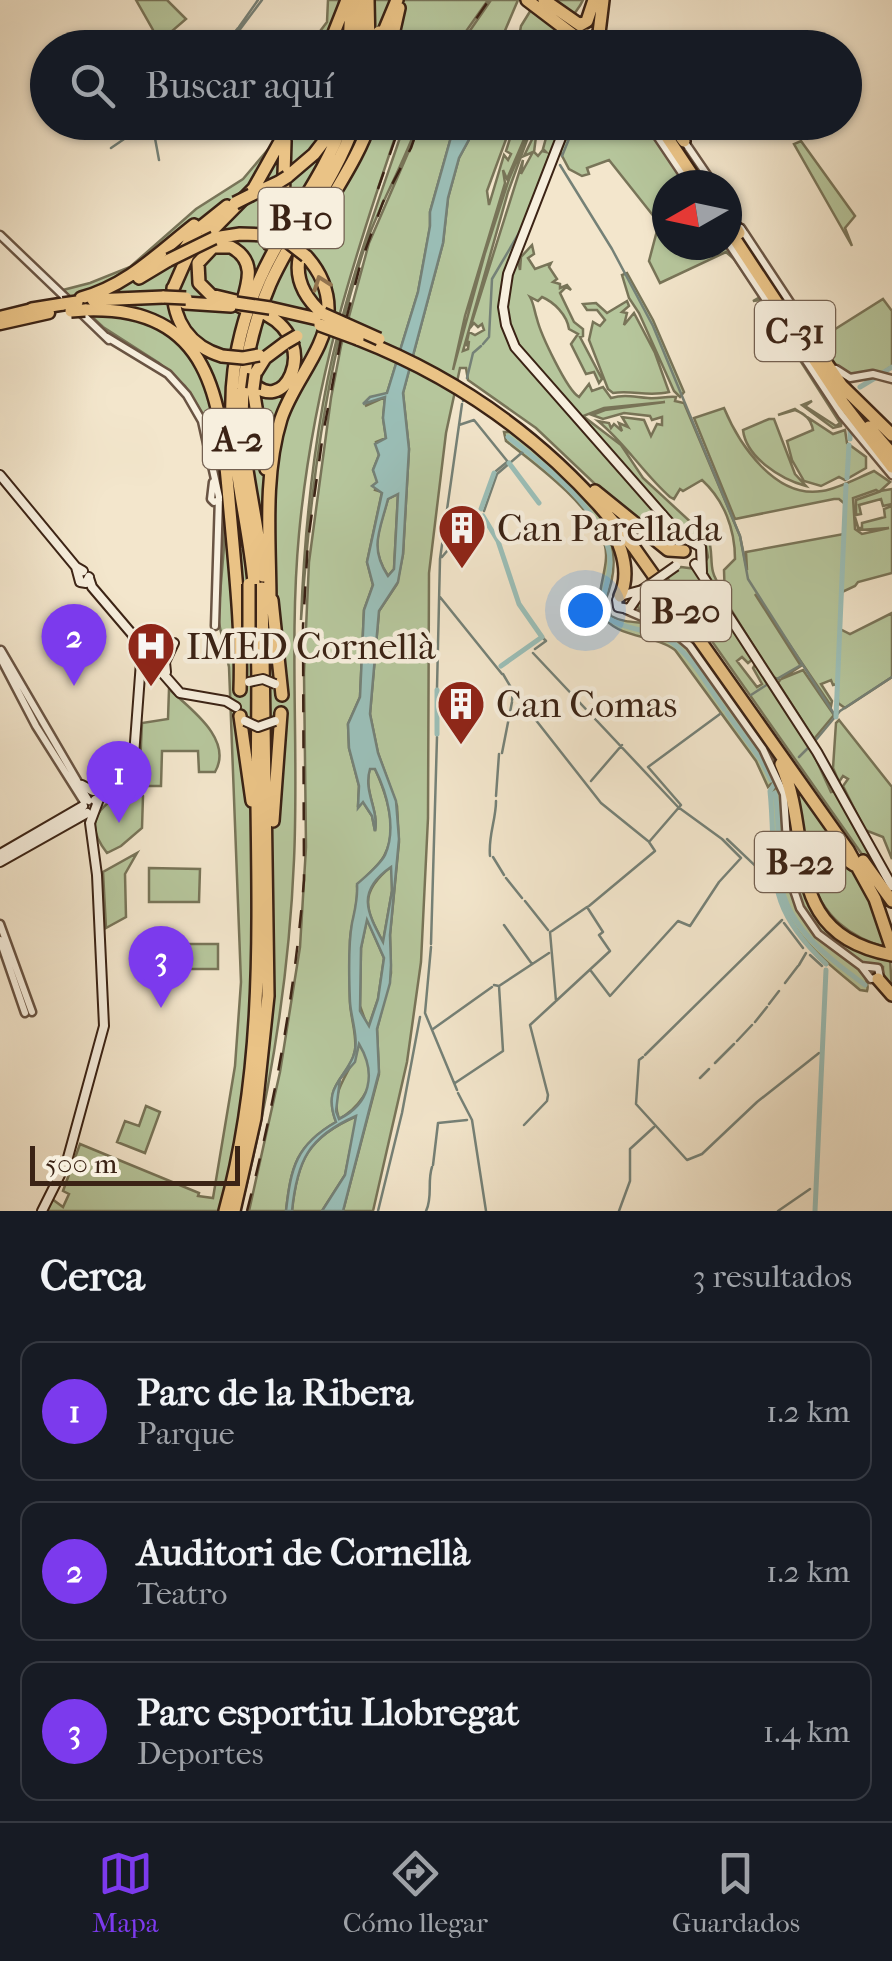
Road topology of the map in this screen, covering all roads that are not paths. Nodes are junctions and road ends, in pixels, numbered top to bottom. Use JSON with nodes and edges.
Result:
{"nodes":[{"id":1,"x":349,"y":0,"type":"edge"},
{"id":2,"x":367,"y":0,"type":"edge"},
{"id":3,"x":400,"y":0,"type":"edge"},
{"id":4,"x":527,"y":0,"type":"edge"},
{"id":5,"x":541,"y":0,"type":"edge"},
{"id":6,"x":598,"y":0,"type":"edge"},
{"id":7,"x":574,"y":27,"type":"junction"},
{"id":8,"x":336,"y":30,"type":"edge"},
{"id":9,"x":348,"y":30,"type":"edge"},
{"id":10,"x":361,"y":30,"type":"edge"},
{"id":11,"x":364,"y":30,"type":"edge"},
{"id":12,"x":379,"y":30,"type":"edge"},
{"id":13,"x":387,"y":30,"type":"edge"},
{"id":14,"x":394,"y":30,"type":"edge"},
{"id":15,"x":577,"y":30,"type":"edge"},
{"id":16,"x":594,"y":30,"type":"edge"},
{"id":17,"x":599,"y":30,"type":"edge"},
{"id":18,"x":281,"y":140,"type":"edge"},
{"id":19,"x":287,"y":140,"type":"edge"},
{"id":20,"x":327,"y":140,"type":"edge"},
{"id":21,"x":335,"y":140,"type":"edge"},
{"id":22,"x":340,"y":140,"type":"edge"},
{"id":23,"x":362,"y":140,"type":"edge"},
{"id":24,"x":562,"y":140,"type":"edge"},
{"id":25,"x":661,"y":140,"type":"edge"},
{"id":26,"x":675,"y":140,"type":"edge"},
{"id":27,"x":677,"y":140,"type":"edge"},
{"id":28,"x":681,"y":140,"type":"edge"},
{"id":29,"x":679,"y":144,"type":"junction"},
{"id":30,"x":684,"y":170,"type":"edge"},
{"id":31,"x":689,"y":170,"type":"edge"},
{"id":32,"x":699,"y":170,"type":"edge"},
{"id":33,"x":701,"y":170,"type":"edge"},
{"id":34,"x":231,"y":204,"type":"junction"},
{"id":35,"x":742,"y":229,"type":"edge"},
{"id":36,"x":0,"y":235,"type":"edge"},
{"id":37,"x":742,"y":237,"type":"edge"},
{"id":38,"x":742,"y":250,"type":"edge"},
{"id":39,"x":740,"y":260,"type":"edge"},
{"id":40,"x":167,"y":296,"type":"junction"},
{"id":41,"x":74,"y":305,"type":"junction"},
{"id":42,"x":239,"y":308,"type":"junction"},
{"id":43,"x":32,"y":309,"type":"joint"},
{"id":44,"x":270,"y":310,"type":"junction"},
{"id":45,"x":48,"y":313,"type":"joint"},
{"id":46,"x":0,"y":316,"type":"edge"},
{"id":47,"x":794,"y":316,"type":"junction"},
{"id":48,"x":321,"y":323,"type":"junction"},
{"id":49,"x":0,"y":324,"type":"edge"},
{"id":50,"x":288,"y":341,"type":"junction"},
{"id":51,"x":255,"y":350,"type":"junction"},
{"id":52,"x":892,"y":379,"type":"edge"},
{"id":53,"x":475,"y":393,"type":"junction"},
{"id":54,"x":243,"y":398,"type":"junction"},
{"id":55,"x":890,"y":429,"type":"edge"},
{"id":56,"x":224,"y":449,"type":"junction"},
{"id":57,"x":873,"y":453,"type":"joint"},
{"id":58,"x":892,"y":454,"type":"edge"},
{"id":59,"x":892,"y":469,"type":"edge"},
{"id":60,"x":266,"y":474,"type":"junction"},
{"id":61,"x":0,"y":476,"type":"edge"},
{"id":62,"x":574,"y":477,"type":"junction"},
{"id":63,"x":595,"y":490,"type":"junction"},
{"id":64,"x":242,"y":505,"type":"junction"},
{"id":65,"x":270,"y":508,"type":"junction"},
{"id":66,"x":689,"y":553,"type":"junction"},
{"id":67,"x":270,"y":571,"type":"junction"},
{"id":68,"x":628,"y":601,"type":"junction"},
{"id":69,"x":264,"y":606,"type":"junction"},
{"id":70,"x":239,"y":607,"type":"junction"},
{"id":71,"x":213,"y":624,"type":"dead end"},
{"id":72,"x":139,"y":641,"type":"junction"},
{"id":73,"x":174,"y":643,"type":"dead end"},
{"id":74,"x":0,"y":650,"type":"edge"},
{"id":75,"x":150,"y":660,"type":"junction"},
{"id":76,"x":166,"y":672,"type":"junction"},
{"id":77,"x":278,"y":689,"type":"junction"},
{"id":78,"x":192,"y":695,"type":"junction"},
{"id":79,"x":239,"y":698,"type":"junction"},
{"id":80,"x":256,"y":700,"type":"junction"},
{"id":81,"x":278,"y":717,"type":"junction"},
{"id":82,"x":40,"y":723,"type":"junction"},
{"id":83,"x":765,"y":734,"type":"junction"},
{"id":84,"x":82,"y":785,"type":"junction"},
{"id":85,"x":118,"y":787,"type":"junction"},
{"id":86,"x":90,"y":809,"type":"junction"},
{"id":87,"x":272,"y":825,"type":"junction"},
{"id":88,"x":851,"y":844,"type":"junction"},
{"id":89,"x":0,"y":854,"type":"edge"},
{"id":90,"x":0,"y":862,"type":"edge"},
{"id":91,"x":868,"y":885,"type":"junction"},
{"id":92,"x":892,"y":886,"type":"edge"},
{"id":93,"x":258,"y":890,"type":"junction"},
{"id":94,"x":892,"y":900,"type":"edge"},
{"id":95,"x":0,"y":924,"type":"edge"},
{"id":96,"x":892,"y":930,"type":"edge"},
{"id":97,"x":0,"y":940,"type":"edge"},
{"id":98,"x":890,"y":952,"type":"edge"},
{"id":99,"x":872,"y":974,"type":"joint"},
{"id":100,"x":268,"y":977,"type":"junction"},
{"id":101,"x":892,"y":995,"type":"edge"},
{"id":102,"x":44,"y":1210,"type":"edge"},
{"id":103,"x":225,"y":1211,"type":"edge"},
{"id":104,"x":234,"y":1211,"type":"edge"}],
"edges":[{"from":1,"to":8,"type":"highway"},
{"from":1,"to":9,"type":"highway"},
{"from":2,"to":10,"type":"highway"},
{"from":2,"to":11,"type":"highway"},
{"from":2,"to":12,"type":"highway","bridge":true},
{"from":3,"to":13,"type":"highway"},
{"from":3,"to":14,"type":"highway"},
{"from":4,"to":7,"type":"highway"},
{"from":5,"to":7,"type":"highway"},
{"from":6,"to":7,"type":"highway"},
{"from":6,"to":16,"type":"main road"},
{"from":6,"to":17,"type":"highway"},
{"from":7,"to":15,"type":"highway"},
{"from":18,"to":40,"type":"highway"},
{"from":19,"to":42,"type":"highway"},
{"from":20,"to":34,"type":"highway","bridge":true},
{"from":21,"to":42,"type":"highway","number":"B-10"},
{"from":22,"to":51,"type":"highway"},
{"from":23,"to":48,"type":"highway"},
{"from":24,"to":66,"type":"main road"},
{"from":25,"to":30,"type":"street"},
{"from":26,"to":29,"type":"highway"},
{"from":27,"to":29,"type":"highway"},
{"from":28,"to":33,"type":"highway"},
{"from":29,"to":31,"type":"highway"},
{"from":29,"to":32,"type":"street"},
{"from":34,"to":40,"type":"highway"},
{"from":34,"to":41,"type":"highway"},
{"from":35,"to":52,"type":"street"},
{"from":36,"to":71,"type":"street"},
{"from":37,"to":47,"type":"highway","number":"C-31"},
{"from":38,"to":59,"type":"highway","number":"C-31"},
{"from":39,"to":57,"type":"street"},
{"from":40,"to":41,"type":"highway","number":"B-20"},
{"from":40,"to":42,"type":"highway","number":"B-20","bridge":true},
{"from":40,"to":51,"type":"highway","bridge":true},
{"from":41,"to":43,"type":"highway","number":"B-20"},
{"from":41,"to":45,"type":"highway"},
{"from":41,"to":56,"type":"highway"},
{"from":65,"to":41,"type":"highway","one_way":true,"bridge":true},
{"from":42,"to":42,"type":"highway"},
{"from":42,"to":44,"type":"highway","number":"B-20","bridge":true},
{"from":42,"to":56,"type":"highway"},
{"from":42,"to":64,"type":"highway","number":"A-2"},
{"from":42,"to":69,"type":"highway","number":"A-2"},
{"from":43,"to":46,"type":"highway","number":"B-20"},
{"from":44,"to":48,"type":"highway","number":"B-20"},
{"from":44,"to":51,"type":"highway"},
{"from":45,"to":49,"type":"highway"},
{"from":47,"to":55,"type":"highway"},
{"from":47,"to":58,"type":"highway","number":"C-31"},
{"from":48,"to":50,"type":"highway"},
{"from":48,"to":53,"type":"highway","number":"B-20","bridge":true},
{"from":48,"to":53,"type":"highway","number":"B-20","bridge":true},
{"from":50,"to":51,"type":"highway"},
{"from":50,"to":60,"type":"highway","bridge":true},
{"from":51,"to":54,"type":"highway"},
{"from":53,"to":62,"type":"highway","number":"B-20"},
{"from":53,"to":63,"type":"highway","number":"B-20"},
{"from":54,"to":60,"type":"highway"},
{"from":54,"to":69,"type":"highway"},
{"from":56,"to":70,"type":"highway"},
{"from":57,"to":59,"type":"highway"},
{"from":60,"to":65,"type":"highway"},
{"from":61,"to":72,"type":"main road"},
{"from":62,"to":68,"type":"highway"},
{"from":62,"to":83,"type":"highway","number":"B-20"},
{"from":63,"to":66,"type":"highway"},
{"from":63,"to":88,"type":"highway","number":"B-20"},
{"from":64,"to":79,"type":"highway","bridge":true},
{"from":64,"to":80,"type":"highway","number":"A-2"},
{"from":65,"to":67,"type":"highway"},
{"from":66,"to":68,"type":"main road","bridge":true},
{"from":66,"to":92,"type":"main road"},
{"from":67,"to":77,"type":"highway"},
{"from":67,"to":87,"type":"highway"},
{"from":68,"to":99,"type":"street"},
{"from":69,"to":100,"type":"highway","number":"A-2"},
{"from":70,"to":79,"type":"highway"},
{"from":70,"to":80,"type":"highway"},
{"from":72,"to":75,"type":"main road"},
{"from":72,"to":75,"type":"main road"},
{"from":73,"to":76,"type":"main road"},
{"from":74,"to":82,"type":"street"},
{"from":75,"to":76,"type":"main road"},
{"from":75,"to":78,"type":"main road"},
{"from":75,"to":85,"type":"main road"},
{"from":76,"to":78,"type":"main road"},
{"from":77,"to":79,"type":"main road","bridge":true},
{"from":77,"to":81,"type":"main road"},
{"from":78,"to":79,"type":"main road"},
{"from":79,"to":81,"type":"main road","bridge":true},
{"from":79,"to":93,"type":"highway"},
{"from":80,"to":93,"type":"highway","number":"A-2"},
{"from":81,"to":87,"type":"highway"},
{"from":82,"to":84,"type":"street"},
{"from":82,"to":86,"type":"street"},
{"from":83,"to":91,"type":"highway","number":"B-20"},
{"from":83,"to":98,"type":"highway","number":"B-22"},
{"from":84,"to":85,"type":"main road"},
{"from":84,"to":86,"type":"street"},
{"from":85,"to":86,"type":"main road"},
{"from":86,"to":89,"type":"main road"},
{"from":86,"to":90,"type":"main road"},
{"from":86,"to":102,"type":"main road"},
{"from":87,"to":100,"type":"highway"},
{"from":88,"to":94,"type":"highway"},
{"from":88,"to":96,"type":"highway","number":"B-20"},
{"from":91,"to":98,"type":"highway","number":"B-20"},
{"from":91,"to":98,"type":"highway","number":"B-22"},
{"from":93,"to":103,"type":"highway","number":"A-2"},
{"from":95,"to":97,"type":"street"},
{"from":99,"to":101,"type":"highway"},
{"from":100,"to":104,"type":"highway","number":"A-2"}]}
